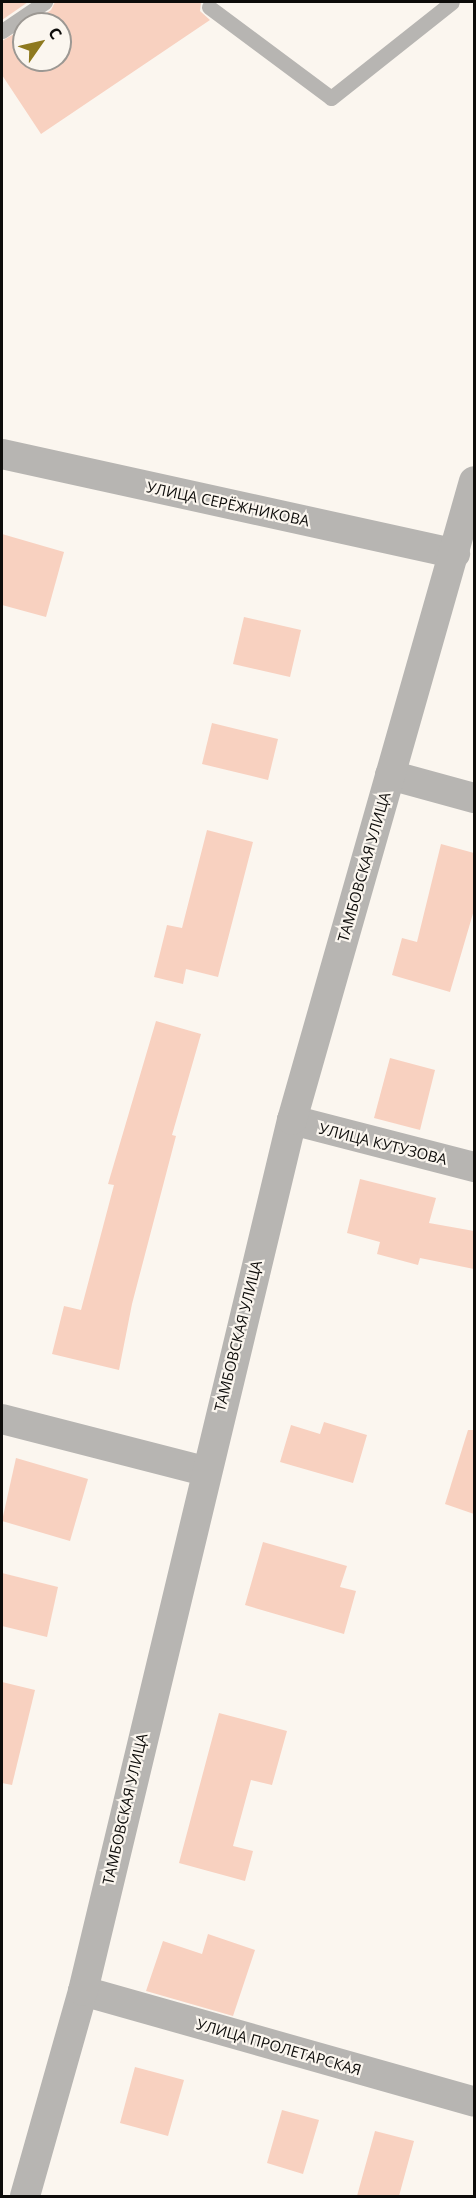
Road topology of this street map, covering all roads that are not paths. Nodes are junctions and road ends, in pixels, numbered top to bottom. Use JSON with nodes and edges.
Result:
{"nodes":[{"id":1,"x":45,"y":2,"type":"edge"},
{"id":2,"x":452,"y":2,"type":"edge"},
{"id":3,"x":209,"y":7,"type":"dead end"},
{"id":4,"x":2,"y":31,"type":"edge"},
{"id":5,"x":2,"y":454,"type":"edge"},
{"id":6,"x":474,"y":481,"type":"edge"},
{"id":7,"x":455,"y":554,"type":"junction"},
{"id":8,"x":390,"y":775,"type":"junction"},
{"id":9,"x":474,"y":798,"type":"edge"},
{"id":10,"x":292,"y":1120,"type":"junction"},
{"id":11,"x":474,"y":1167,"type":"edge"},
{"id":12,"x":2,"y":1419,"type":"edge"},
{"id":13,"x":205,"y":1472,"type":"junction"},
{"id":14,"x":83,"y":1991,"type":"junction"},
{"id":15,"x":474,"y":2102,"type":"edge"},
{"id":16,"x":25,"y":2196,"type":"edge"}],
"edges":[{"from":1,"to":4,"type":"lane"},
{"from":2,"to":3,"type":"lane"},
{"from":5,"to":7,"type":"street","name":"УЛИЦА СЕРЁЖНИКОВА"},
{"from":6,"to":7,"type":"street","name":"ТАМБОВСКАЯ УЛИЦА"},
{"from":7,"to":8,"type":"street","name":"ТАМБОВСКАЯ УЛИЦА"},
{"from":8,"to":9,"type":"street"},
{"from":8,"to":10,"type":"street","name":"ТАМБОВСКАЯ УЛИЦА"},
{"from":10,"to":11,"type":"street","name":"УЛИЦА КУТУЗОВА"},
{"from":10,"to":13,"type":"street","name":"ТАМБОВСКАЯ УЛИЦА"},
{"from":12,"to":13,"type":"street"},
{"from":13,"to":14,"type":"street","name":"ТАМБОВСКАЯ УЛИЦА"},
{"from":14,"to":15,"type":"street","name":"УЛИЦА ПРОЛЕТАРСКАЯ"},
{"from":14,"to":16,"type":"street","name":"ТАМБОВСКАЯ УЛИЦА"}]}
